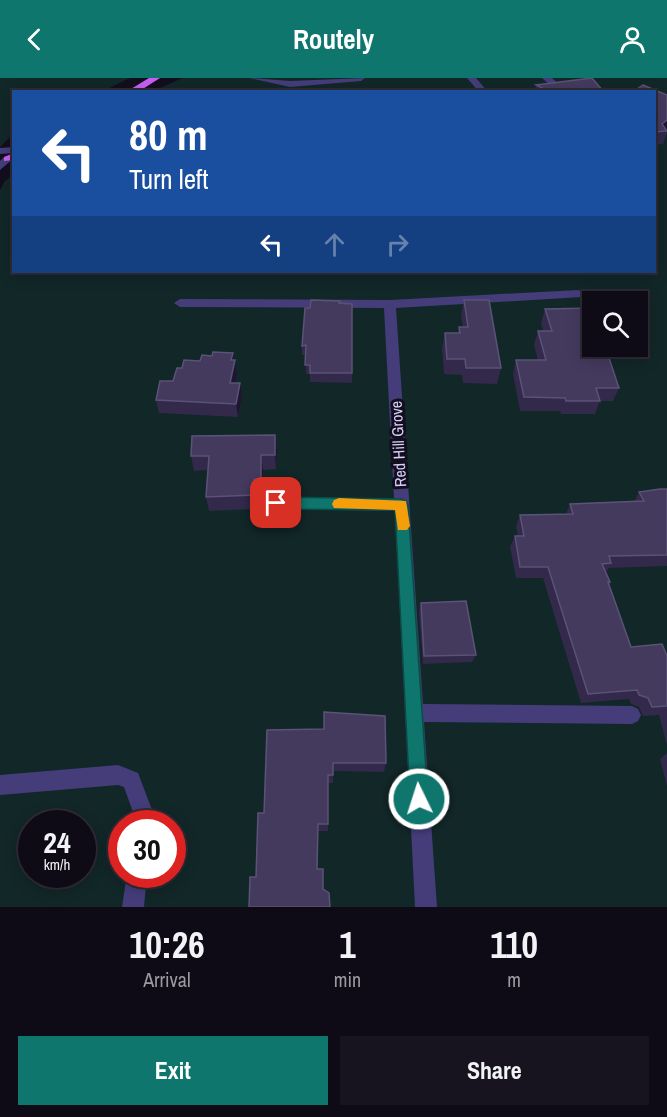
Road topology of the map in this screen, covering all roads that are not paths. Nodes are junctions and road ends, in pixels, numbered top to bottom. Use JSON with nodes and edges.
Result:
{"nodes":[{"id":1,"x":156,"y":78,"type":"edge"},
{"id":2,"x":253,"y":78,"type":"edge"},
{"id":3,"x":361,"y":78,"type":"edge"},
{"id":4,"x":471,"y":78,"type":"edge"},
{"id":5,"x":546,"y":78,"type":"edge"},
{"id":6,"x":339,"y":81,"type":"junction"},
{"id":7,"x":560,"y":89,"type":"edge"},
{"id":8,"x":134,"y":90,"type":"edge"},
{"id":9,"x":342,"y":90,"type":"edge"},
{"id":10,"x":482,"y":90,"type":"edge"},
{"id":11,"x":0,"y":151,"type":"edge"},
{"id":12,"x":12,"y":155,"type":"edge"},
{"id":13,"x":0,"y":167,"type":"edge"},
{"id":14,"x":578,"y":294,"type":"dead end"},
{"id":15,"x":180,"y":303,"type":"dead end"},
{"id":16,"x":390,"y":304,"type":"junction"},
{"id":17,"x":276,"y":503,"type":"dead end"},
{"id":18,"x":401,"y":505,"type":"junction"},
{"id":19,"x":413,"y":713,"type":"junction"},
{"id":20,"x":632,"y":715,"type":"dead end"},
{"id":21,"x":0,"y":785,"type":"edge"},
{"id":22,"x":142,"y":810,"type":"edge"},
{"id":23,"x":135,"y":888,"type":"edge"},
{"id":24,"x":133,"y":907,"type":"edge"},
{"id":25,"x":426,"y":907,"type":"edge"}],
"edges":[{"from":1,"to":8,"type":"main road"},
{"from":2,"to":6,"type":"street"},
{"from":3,"to":6,"type":"street"},
{"from":4,"to":10,"type":"street"},
{"from":5,"to":7,"type":"street"},
{"from":6,"to":9,"type":"street"},
{"from":11,"to":12,"type":"street"},
{"from":12,"to":13,"type":"street"},
{"from":14,"to":16,"type":"street"},
{"from":15,"to":16,"type":"street"},
{"from":16,"to":18,"type":"street","name":"Red Hill Grove"},
{"from":17,"to":18,"type":"street"},
{"from":18,"to":19,"type":"street","name":"Red Hill Grove"},
{"from":19,"to":20,"type":"street"},
{"from":19,"to":25,"type":"street","name":"Red Hill Grove"},
{"from":21,"to":22,"type":"street"},
{"from":23,"to":24,"type":"street"}]}
